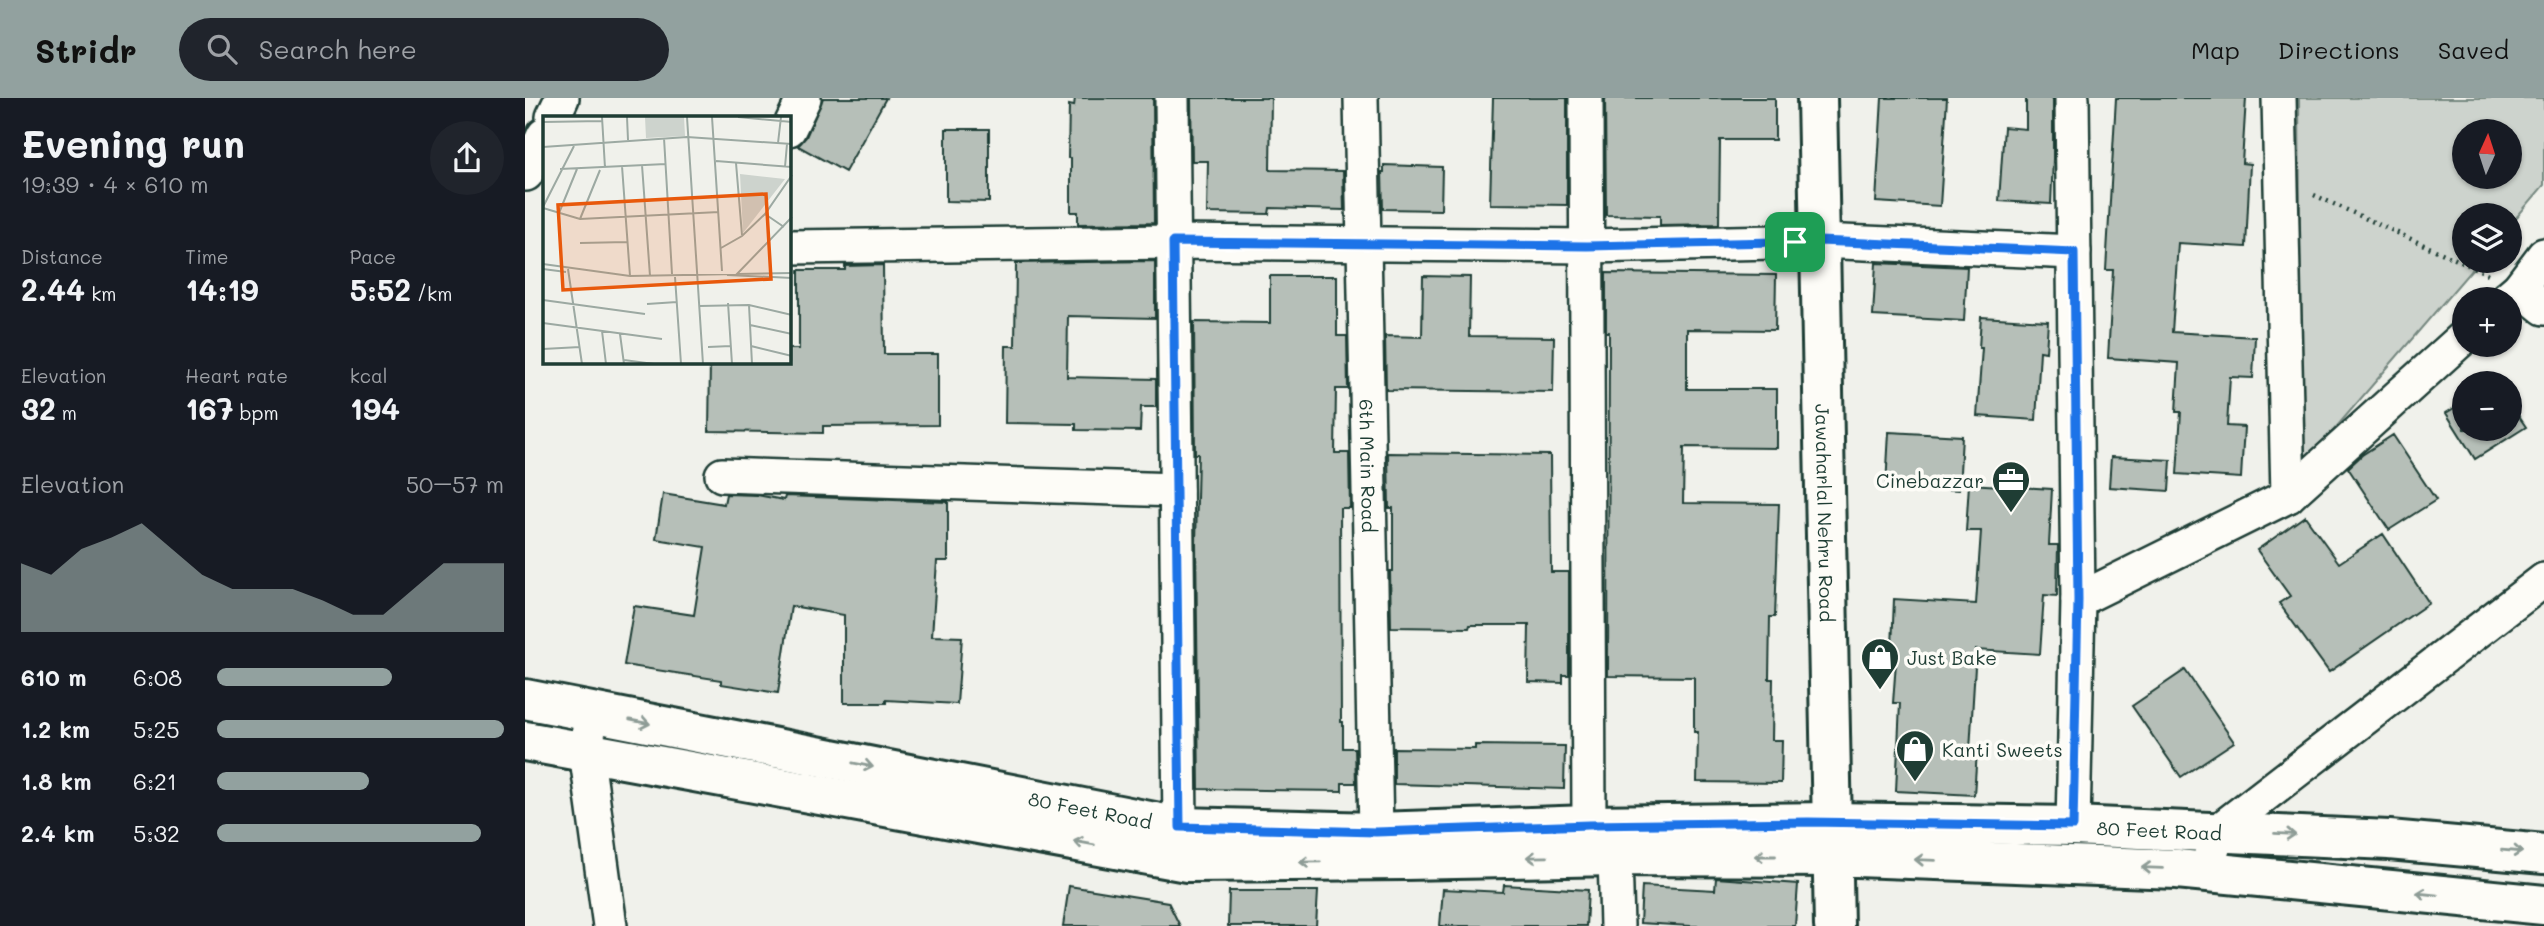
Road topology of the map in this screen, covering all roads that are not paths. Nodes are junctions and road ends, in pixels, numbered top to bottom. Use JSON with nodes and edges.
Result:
{"nodes":[{"id":1,"x":562,"y":98,"type":"edge"},
{"id":2,"x":804,"y":98,"type":"edge"},
{"id":3,"x":1172,"y":98,"type":"edge"},
{"id":4,"x":1361,"y":98,"type":"edge"},
{"id":5,"x":1586,"y":98,"type":"edge"},
{"id":6,"x":1817,"y":98,"type":"edge"},
{"id":7,"x":2072,"y":98,"type":"edge"},
{"id":8,"x":2279,"y":98,"type":"edge"},
{"id":9,"x":553,"y":116,"type":"edge"},
{"id":10,"x":791,"y":125,"type":"edge"},
{"id":11,"x":543,"y":137,"type":"edge"},
{"id":12,"x":525,"y":173,"type":"edge"},
{"id":13,"x":543,"y":180,"type":"edge"},
{"id":14,"x":1819,"y":241,"type":"junction"},
{"id":15,"x":1173,"y":242,"type":"junction"},
{"id":16,"x":1364,"y":244,"type":"junction"},
{"id":17,"x":1587,"y":246,"type":"junction"},
{"id":18,"x":791,"y":247,"type":"edge"},
{"id":19,"x":2074,"y":252,"type":"junction"},
{"id":20,"x":2544,"y":255,"type":"edge"},
{"id":21,"x":2523,"y":298,"type":"edge"},
{"id":22,"x":2452,"y":348,"type":"edge"},
{"id":23,"x":722,"y":475,"type":"dead end"},
{"id":24,"x":1176,"y":490,"type":"junction"},
{"id":25,"x":2288,"y":496,"type":"junction"},
{"id":26,"x":2544,"y":580,"type":"edge"},
{"id":27,"x":2078,"y":600,"type":"junction"},
{"id":28,"x":525,"y":699,"type":"edge"},
{"id":29,"x":592,"y":712,"type":"junction"},
{"id":30,"x":525,"y":741,"type":"edge"},
{"id":31,"x":586,"y":751,"type":"junction"},
{"id":32,"x":1589,"y":825,"type":"junction"},
{"id":33,"x":2073,"y":826,"type":"junction"},
{"id":34,"x":1180,"y":827,"type":"junction"},
{"id":35,"x":2218,"y":831,"type":"junction"},
{"id":36,"x":1376,"y":832,"type":"junction"},
{"id":37,"x":1832,"y":839,"type":"junction"},
{"id":38,"x":2544,"y":854,"type":"edge"},
{"id":39,"x":1615,"y":856,"type":"junction"},
{"id":40,"x":2206,"y":872,"type":"junction"},
{"id":41,"x":2544,"y":905,"type":"edge"},
{"id":42,"x":610,"y":926,"type":"edge"},
{"id":43,"x":1617,"y":926,"type":"edge"},
{"id":44,"x":1834,"y":926,"type":"edge"}],
"edges":[{"from":1,"to":9,"type":"street"},
{"from":2,"to":10,"type":"street"},
{"from":3,"to":15,"type":"street"},
{"from":4,"to":16,"type":"street","name":"6th Main Road"},
{"from":5,"to":17,"type":"street"},
{"from":6,"to":14,"type":"main road","name":"Jawaharlal Nehru Road"},
{"from":7,"to":19,"type":"street"},
{"from":8,"to":25,"type":"street"},
{"from":11,"to":12,"type":"street"},
{"from":12,"to":13,"type":"street"},
{"from":14,"to":17,"type":"street"},
{"from":14,"to":19,"type":"street"},
{"from":14,"to":37,"type":"main road","name":"Jawaharlal Nehru Road"},
{"from":15,"to":16,"type":"street"},
{"from":15,"to":18,"type":"street"},
{"from":15,"to":24,"type":"street"},
{"from":16,"to":17,"type":"street"},
{"from":16,"to":36,"type":"street","name":"6th Main Road"},
{"from":17,"to":32,"type":"street"},
{"from":19,"to":27,"type":"street"},
{"from":20,"to":21,"type":"street"},
{"from":22,"to":25,"type":"street"},
{"from":23,"to":24,"type":"street"},
{"from":24,"to":34,"type":"street"},
{"from":25,"to":27,"type":"street"},
{"from":26,"to":35,"type":"street"},
{"from":27,"to":33,"type":"street"},
{"from":28,"to":29,"type":"main road","name":"80 Feet Road"},
{"from":29,"to":31,"type":"street"},
{"from":29,"to":34,"type":"main road","name":"80 Feet Road","one_way":true},
{"from":30,"to":31,"type":"main road","name":"80 Feet Road"},
{"from":39,"to":31,"type":"main road","name":"80 Feet Road","one_way":true},
{"from":31,"to":42,"type":"street"},
{"from":32,"to":36,"type":"main road","name":"80 Feet Road"},
{"from":32,"to":37,"type":"main road","name":"80 Feet Road"},
{"from":33,"to":35,"type":"main road","name":"80 Feet Road"},
{"from":33,"to":37,"type":"main road","name":"80 Feet Road"},
{"from":34,"to":36,"type":"main road","name":"80 Feet Road"},
{"from":35,"to":38,"type":"main road","name":"80 Feet Road","one_way":true},
{"from":35,"to":40,"type":"street"},
{"from":37,"to":39,"type":"main road","name":"80 Feet Road","one_way":true},
{"from":40,"to":37,"type":"main road","name":"80 Feet Road","one_way":true},
{"from":37,"to":44,"type":"main road","name":"Jawaharlal Nehru Road"},
{"from":39,"to":43,"type":"street"},
{"from":41,"to":40,"type":"main road","name":"80 Feet Road","one_way":true}]}
